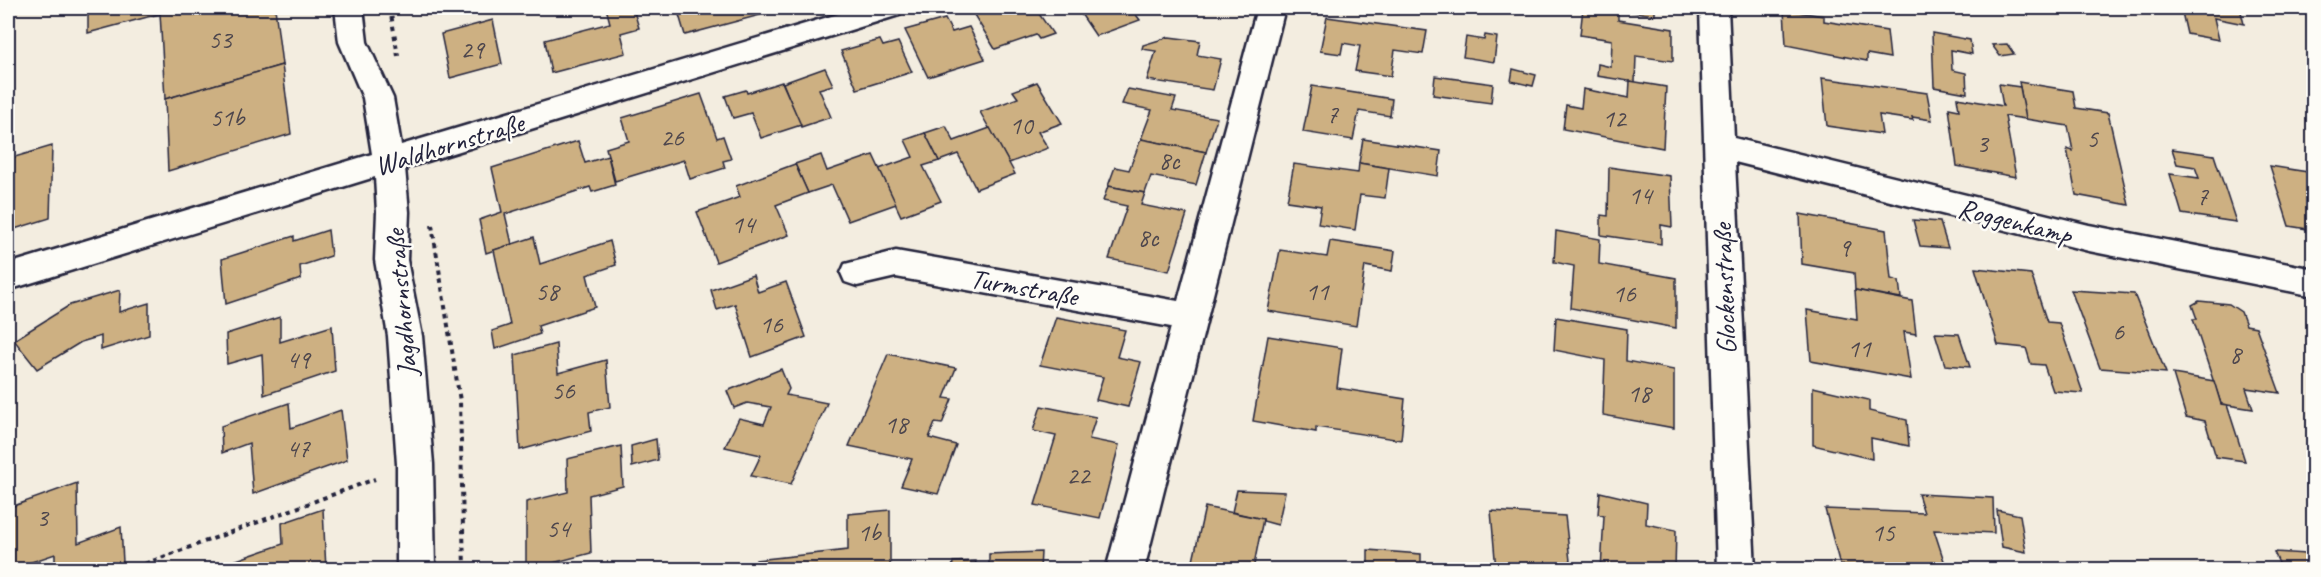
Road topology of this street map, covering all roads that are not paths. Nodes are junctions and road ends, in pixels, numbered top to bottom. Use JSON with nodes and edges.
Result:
{"nodes":[{"id":1,"x":349,"y":8,"type":"edge"},
{"id":2,"x":889,"y":8,"type":"edge"},
{"id":3,"x":1271,"y":8,"type":"edge"},
{"id":4,"x":1714,"y":8,"type":"edge"},
{"id":5,"x":1719,"y":146,"type":"junction"},
{"id":6,"x":389,"y":162,"type":"junction"},
{"id":7,"x":857,"y":273,"type":"dead end"},
{"id":8,"x":8,"y":277,"type":"edge"},
{"id":9,"x":2313,"y":283,"type":"edge"},
{"id":10,"x":1191,"y":317,"type":"junction"},
{"id":11,"x":416,"y":570,"type":"edge"},
{"id":12,"x":1125,"y":570,"type":"edge"},
{"id":13,"x":1736,"y":570,"type":"edge"}],
"edges":[{"from":1,"to":6,"type":"street","name":"Jagdhornstraße"},
{"from":2,"to":6,"type":"street","name":"Waldhornstraße"},
{"from":3,"to":10,"type":"street"},
{"from":4,"to":5,"type":"street","name":"Glockenstraße"},
{"from":5,"to":9,"type":"street","name":"Roggenkamp"},
{"from":5,"to":13,"type":"street","name":"Glockenstraße"},
{"from":6,"to":8,"type":"street","name":"Waldhornstraße"},
{"from":6,"to":11,"type":"street","name":"Jagdhornstraße"},
{"from":7,"to":10,"type":"street","name":"Turmstraße"},
{"from":10,"to":12,"type":"street"}]}
